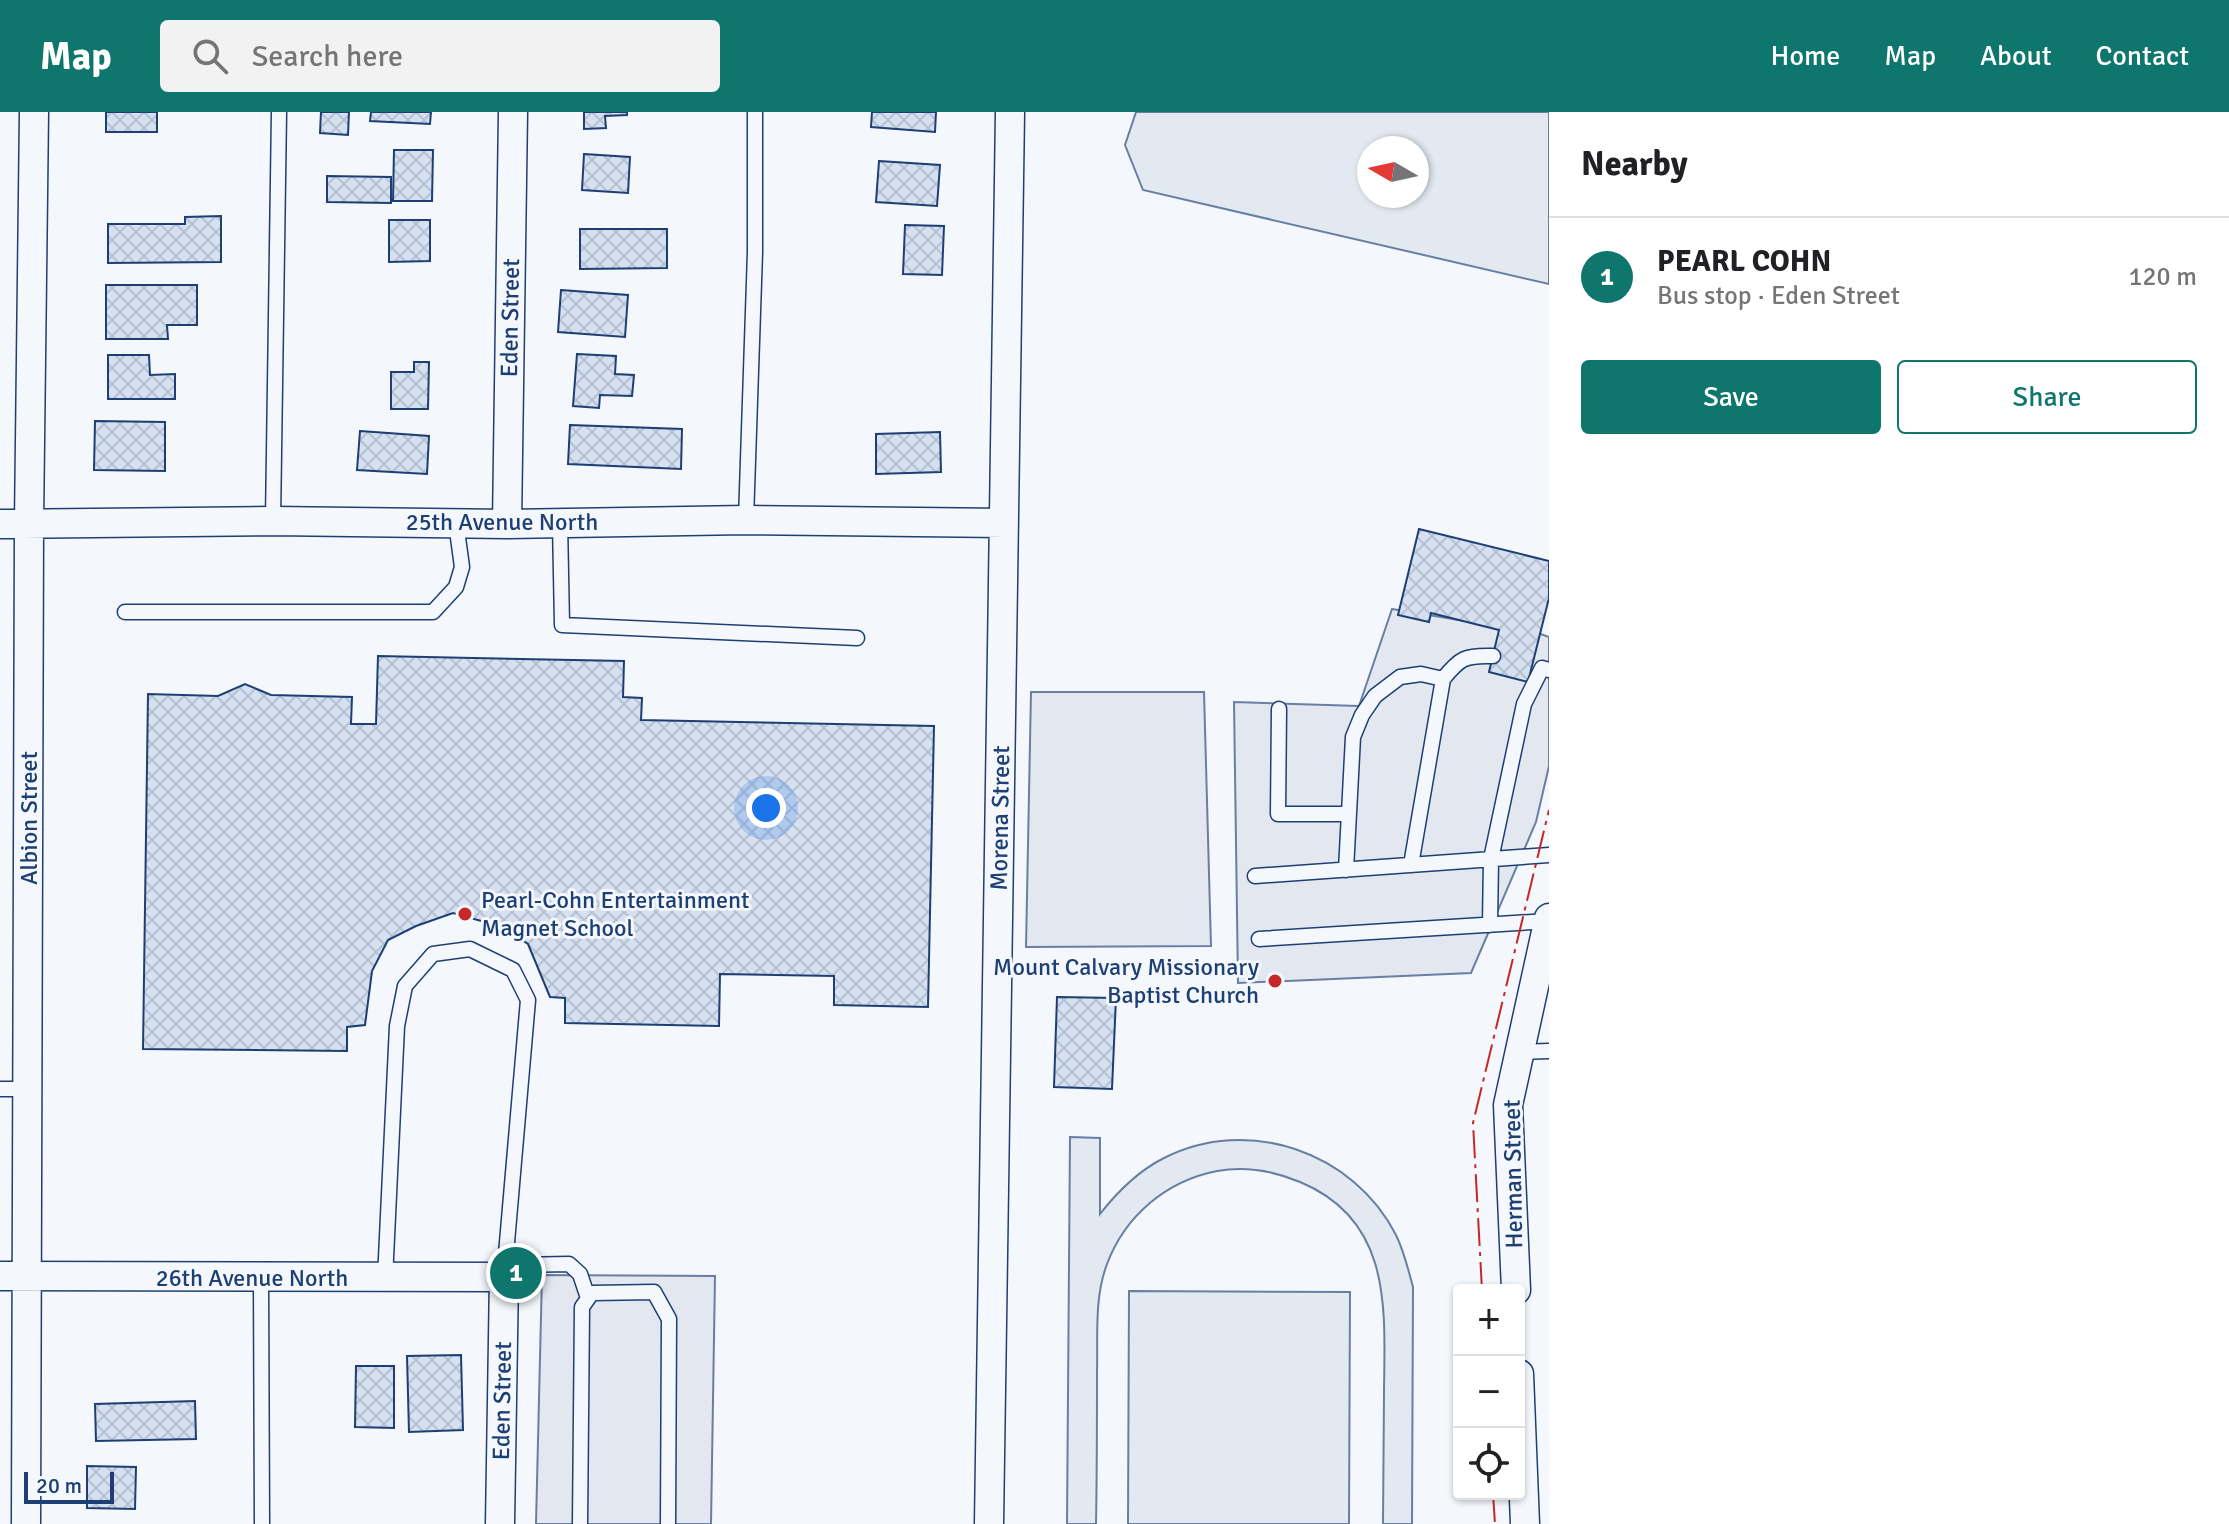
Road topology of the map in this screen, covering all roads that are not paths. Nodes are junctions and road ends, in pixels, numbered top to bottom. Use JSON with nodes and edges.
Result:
{"nodes":[{"id":1,"x":34,"y":112,"type":"edge"},
{"id":2,"x":279,"y":112,"type":"edge"},
{"id":3,"x":513,"y":112,"type":"edge"},
{"id":4,"x":755,"y":112,"type":"edge"},
{"id":5,"x":1010,"y":112,"type":"edge"},
{"id":6,"x":746,"y":520,"type":"junction"},
{"id":7,"x":273,"y":521,"type":"junction"},
{"id":8,"x":456,"y":523,"type":"junction"},
{"id":9,"x":560,"y":523,"type":"junction"},
{"id":10,"x":1004,"y":523,"type":"junction"},
{"id":11,"x":0,"y":524,"type":"edge"},
{"id":12,"x":29,"y":524,"type":"junction"},
{"id":13,"x":507,"y":524,"type":"junction"},
{"id":14,"x":125,"y":612,"type":"dead end"},
{"id":15,"x":857,"y":638,"type":"dead end"},
{"id":16,"x":1493,"y":656,"type":"dead end"},
{"id":17,"x":1541,"y":668,"type":"edge"},
{"id":18,"x":1443,"y":679,"type":"junction"},
{"id":19,"x":1279,"y":709,"type":"dead end"},
{"id":20,"x":1349,"y":814,"type":"junction"},
{"id":21,"x":1549,"y":855,"type":"edge"},
{"id":22,"x":1491,"y":859,"type":"junction"},
{"id":23,"x":1411,"y":865,"type":"junction"},
{"id":24,"x":1346,"y":870,"type":"junction"},
{"id":25,"x":1255,"y":876,"type":"dead end"},
{"id":26,"x":1549,"y":919,"type":"edge"},
{"id":27,"x":1490,"y":925,"type":"junction"},
{"id":28,"x":1259,"y":939,"type":"dead end"},
{"id":29,"x":1549,"y":1051,"type":"edge"},
{"id":30,"x":1519,"y":1052,"type":"junction"},
{"id":31,"x":0,"y":1089,"type":"edge"},
{"id":32,"x":29,"y":1089,"type":"junction"},
{"id":33,"x":14,"y":1276,"type":"edge"},
{"id":34,"x":504,"y":1277,"type":"junction"},
{"id":35,"x":261,"y":1278,"type":"junction"},
{"id":36,"x":385,"y":1279,"type":"junction"},
{"id":37,"x":1516,"y":1284,"type":"edge"},
{"id":38,"x":588,"y":1298,"type":"junction"},
{"id":39,"x":1521,"y":1428,"type":"edge"},
{"id":40,"x":26,"y":1524,"type":"edge"},
{"id":41,"x":262,"y":1524,"type":"edge"},
{"id":42,"x":500,"y":1524,"type":"edge"},
{"id":43,"x":580,"y":1524,"type":"edge"},
{"id":44,"x":668,"y":1524,"type":"edge"},
{"id":45,"x":989,"y":1524,"type":"edge"},
{"id":46,"x":1525,"y":1524,"type":"edge"}],
"edges":[{"from":1,"to":12,"type":"street","name":"Albion Street"},
{"from":2,"to":7,"type":"lane"},
{"from":3,"to":13,"type":"street","name":"Eden Street"},
{"from":4,"to":6,"type":"lane"},
{"from":5,"to":10,"type":"street","name":"Morena Street"},
{"from":6,"to":9,"type":"street","name":"25th Avenue North"},
{"from":6,"to":10,"type":"street","name":"25th Avenue North"},
{"from":7,"to":8,"type":"street","name":"25th Avenue North"},
{"from":7,"to":12,"type":"street","name":"25th Avenue North"},
{"from":8,"to":13,"type":"street","name":"25th Avenue North"},
{"from":8,"to":14,"type":"lane"},
{"from":9,"to":13,"type":"street","name":"25th Avenue North"},
{"from":9,"to":15,"type":"lane"},
{"from":10,"to":45,"type":"street","name":"Morena Street"},
{"from":11,"to":12,"type":"street","name":"25th Avenue North"},
{"from":12,"to":32,"type":"street","name":"Albion Street"},
{"from":16,"to":18,"type":"lane"},
{"from":17,"to":22,"type":"lane"},
{"from":18,"to":20,"type":"lane"},
{"from":18,"to":23,"type":"lane"},
{"from":19,"to":20,"type":"lane"},
{"from":20,"to":24,"type":"lane"},
{"from":21,"to":22,"type":"lane"},
{"from":22,"to":23,"type":"lane"},
{"from":22,"to":27,"type":"lane"},
{"from":23,"to":24,"type":"lane"},
{"from":24,"to":25,"type":"lane"},
{"from":26,"to":27,"type":"lane"},
{"from":26,"to":30,"type":"street","name":"Herman Street"},
{"from":27,"to":28,"type":"lane"},
{"from":29,"to":30,"type":"lane"},
{"from":30,"to":37,"type":"street","name":"Herman Street"},
{"from":31,"to":32,"type":"lane"},
{"from":32,"to":33,"type":"street","name":"Albion Street"},
{"from":33,"to":35,"type":"street","name":"26th Avenue North"},
{"from":33,"to":40,"type":"street","name":"Albion Street"},
{"from":34,"to":36,"type":"street","name":"26th Avenue North"},
{"from":34,"to":36,"type":"lane"},
{"from":34,"to":38,"type":"lane"},
{"from":34,"to":42,"type":"street","name":"Eden Street"},
{"from":35,"to":36,"type":"street","name":"26th Avenue North"},
{"from":35,"to":41,"type":"lane"},
{"from":38,"to":43,"type":"lane"},
{"from":38,"to":44,"type":"lane"},
{"from":39,"to":46,"type":"street"}]}
